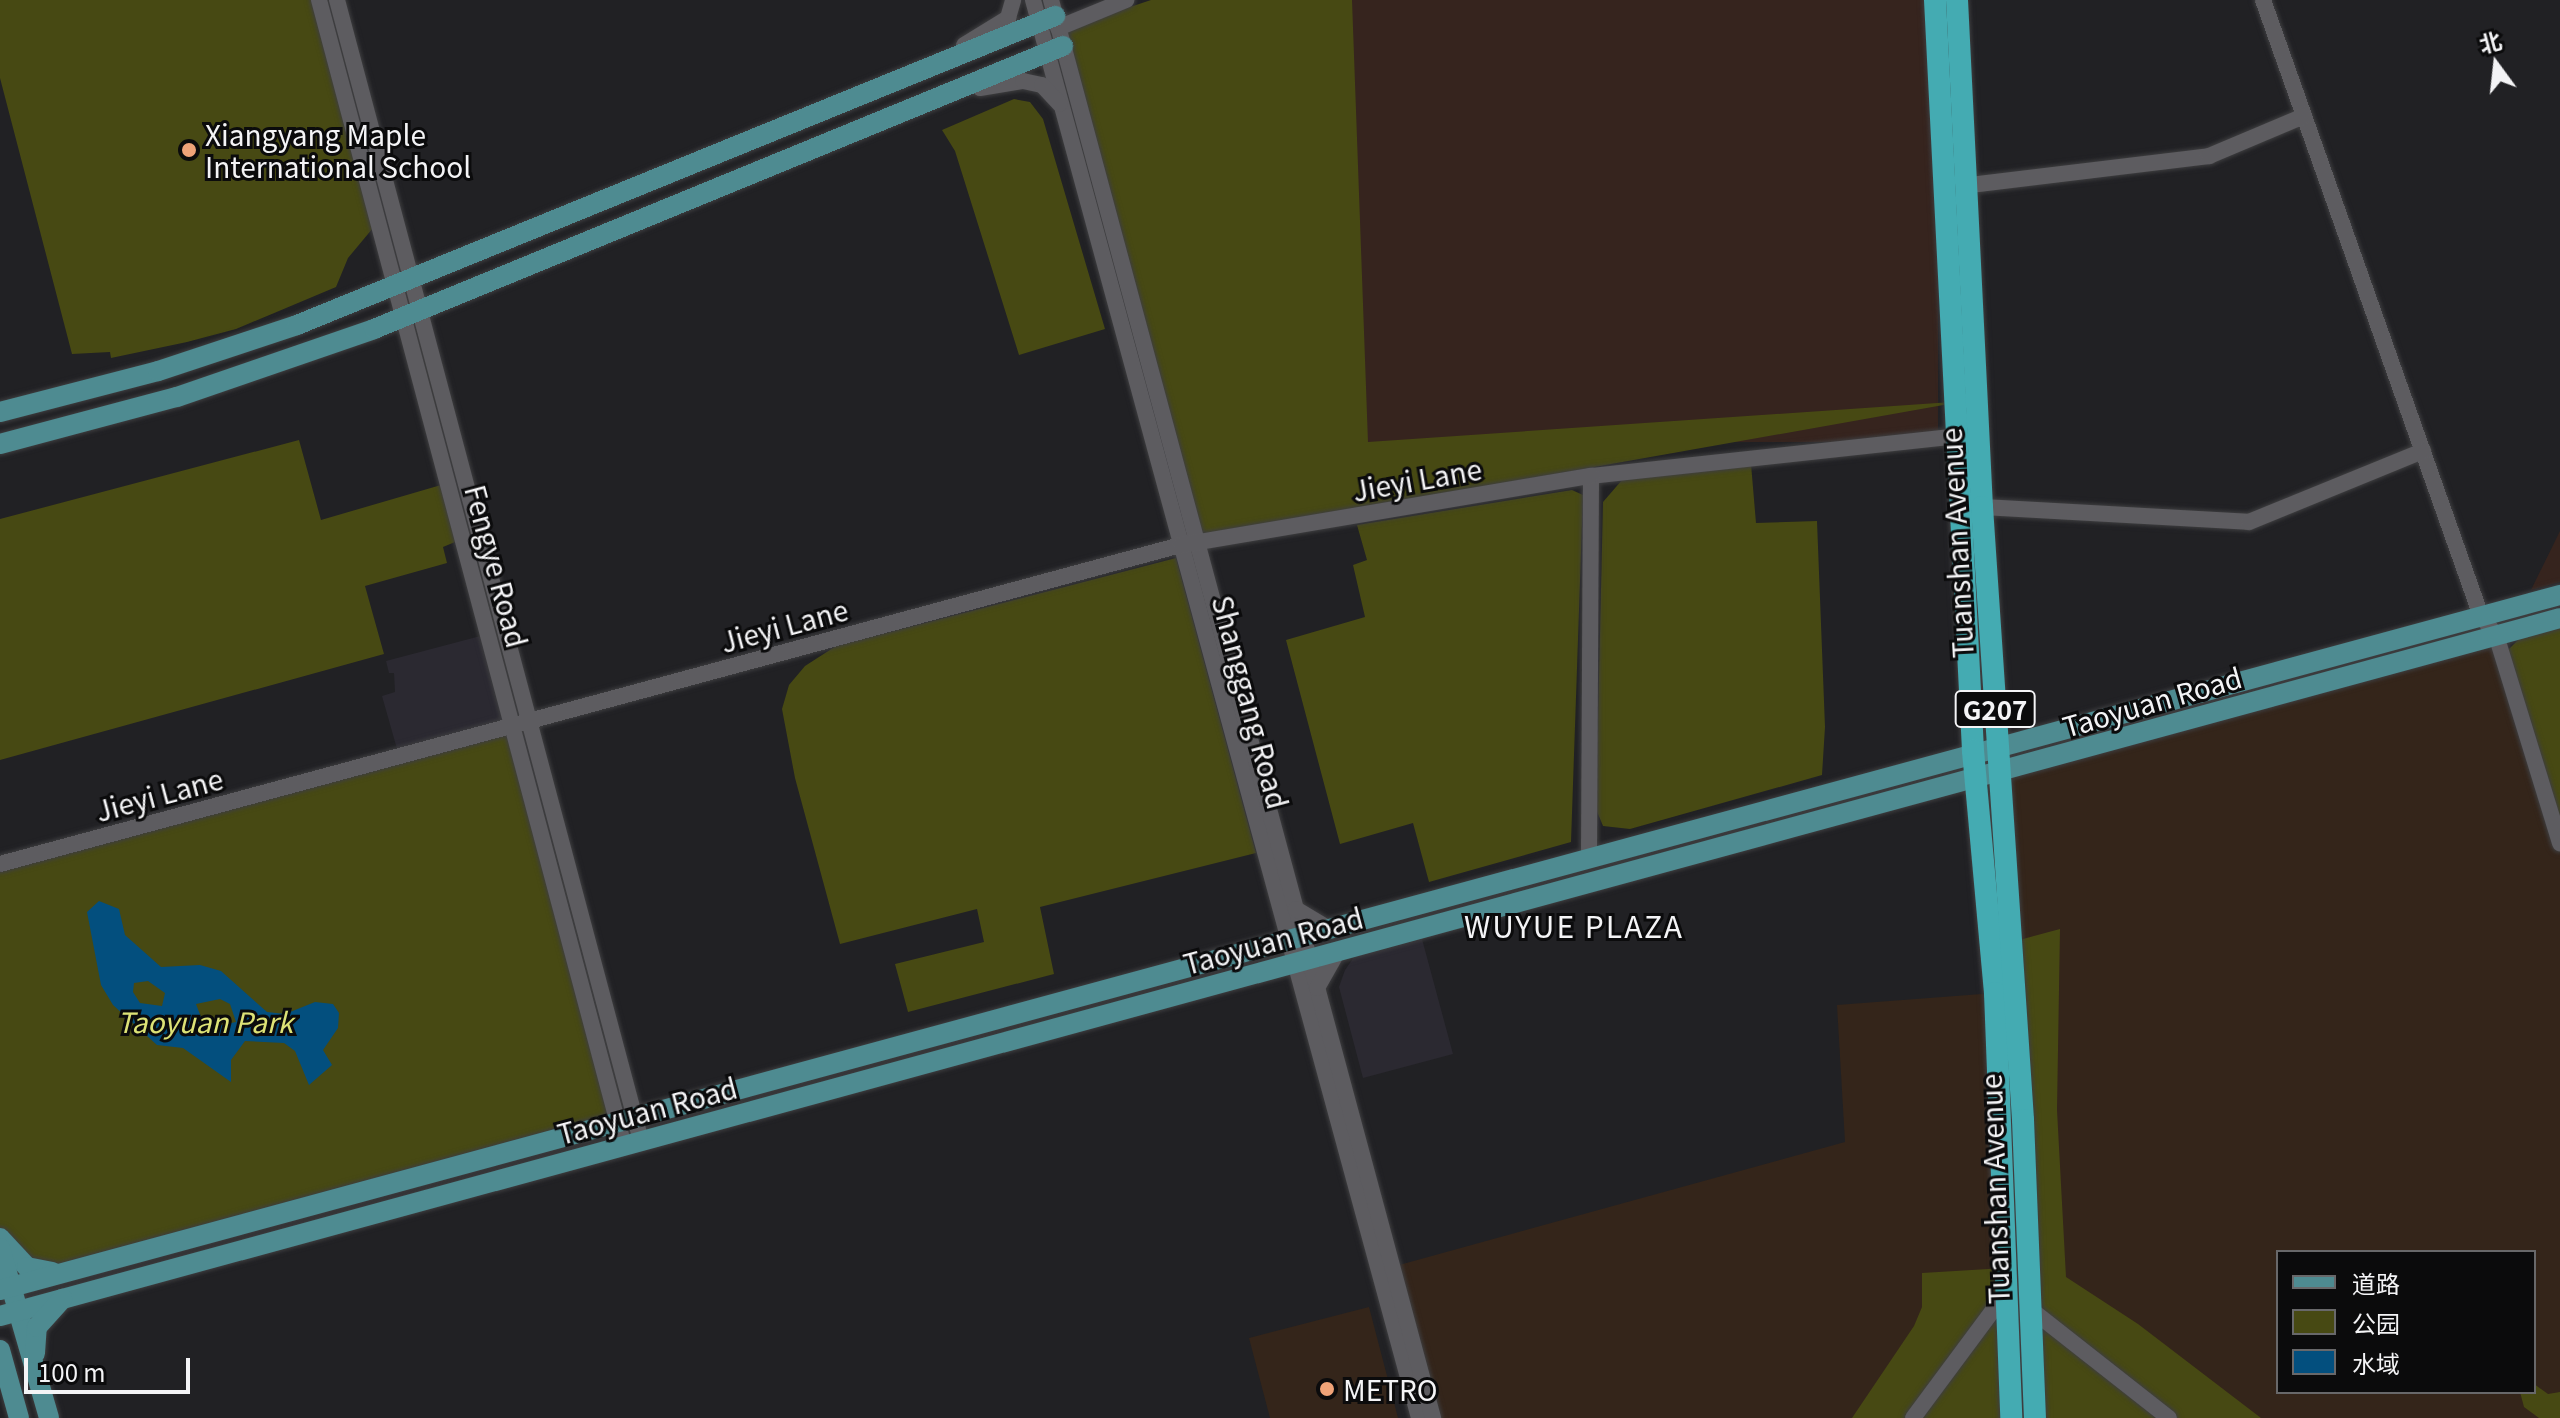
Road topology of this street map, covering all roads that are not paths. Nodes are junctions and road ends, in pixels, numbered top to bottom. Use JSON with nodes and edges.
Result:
{"nodes":[{"id":1,"x":319,"y":0,"type":"edge"},
{"id":2,"x":337,"y":0,"type":"edge"},
{"id":3,"x":1013,"y":0,"type":"edge"},
{"id":4,"x":1033,"y":0,"type":"edge"},
{"id":5,"x":1126,"y":0,"type":"edge"},
{"id":6,"x":1935,"y":0,"type":"edge"},
{"id":7,"x":1957,"y":0,"type":"edge"},
{"id":8,"x":2263,"y":0,"type":"edge"},
{"id":9,"x":1052,"y":27,"type":"edge"},
{"id":10,"x":911,"y":75,"type":"junction"},
{"id":11,"x":917,"y":106,"type":"junction"},
{"id":12,"x":1062,"y":107,"type":"junction"},
{"id":13,"x":2304,"y":116,"type":"junction"},
{"id":14,"x":1970,"y":185,"type":"junction"},
{"id":15,"x":403,"y":280,"type":"junction"},
{"id":16,"x":412,"y":313,"type":"junction"},
{"id":17,"x":0,"y":412,"type":"edge"},
{"id":18,"x":1957,"y":436,"type":"junction"},
{"id":19,"x":0,"y":444,"type":"edge"},
{"id":20,"x":2423,"y":451,"type":"junction"},
{"id":21,"x":1591,"y":476,"type":"junction"},
{"id":22,"x":1982,"y":507,"type":"junction"},
{"id":23,"x":1189,"y":544,"type":"junction"},
{"id":24,"x":2560,"y":595,"type":"edge"},
{"id":25,"x":2481,"y":616,"type":"junction"},
{"id":26,"x":2560,"y":618,"type":"edge"},
{"id":27,"x":2496,"y":635,"type":"junction"},
{"id":28,"x":530,"y":721,"type":"junction"},
{"id":29,"x":513,"y":726,"type":"junction"},
{"id":30,"x":1998,"y":744,"type":"junction"},
{"id":31,"x":1973,"y":751,"type":"junction"},
{"id":32,"x":1999,"y":773,"type":"junction"},
{"id":33,"x":1975,"y":779,"type":"junction"},
{"id":34,"x":2560,"y":843,"type":"edge"},
{"id":35,"x":1589,"y":856,"type":"junction"},
{"id":36,"x":0,"y":864,"type":"edge"},
{"id":37,"x":1289,"y":910,"type":"junction"},
{"id":38,"x":1328,"y":928,"type":"junction"},
{"id":39,"x":1296,"y":936,"type":"junction"},
{"id":40,"x":1263,"y":945,"type":"junction"},
{"id":41,"x":1338,"y":951,"type":"junction"},
{"id":42,"x":1302,"y":961,"type":"junction"},
{"id":43,"x":1269,"y":970,"type":"junction"},
{"id":44,"x":1310,"y":989,"type":"junction"},
{"id":45,"x":626,"y":1119,"type":"junction"},
{"id":46,"x":632,"y":1144,"type":"junction"},
{"id":47,"x":0,"y":1238,"type":"edge"},
{"id":48,"x":0,"y":1248,"type":"edge"},
{"id":49,"x":61,"y":1273,"type":"junction"},
{"id":50,"x":5,"y":1288,"type":"edge"},
{"id":51,"x":2006,"y":1293,"type":"junction"},
{"id":52,"x":62,"y":1299,"type":"junction"},
{"id":53,"x":2029,"y":1308,"type":"junction"},
{"id":54,"x":9,"y":1314,"type":"edge"},
{"id":55,"x":0,"y":1350,"type":"edge"},
{"id":56,"x":34,"y":1365,"type":"junction"},
{"id":57,"x":3,"y":1369,"type":"edge"},
{"id":58,"x":19,"y":1418,"type":"edge"},
{"id":59,"x":49,"y":1418,"type":"edge"},
{"id":60,"x":1419,"y":1418,"type":"edge"},
{"id":61,"x":1433,"y":1418,"type":"edge"},
{"id":62,"x":1913,"y":1418,"type":"edge"},
{"id":63,"x":2011,"y":1418,"type":"edge"},
{"id":64,"x":2035,"y":1418,"type":"edge"},
{"id":65,"x":2169,"y":1418,"type":"edge"}],
"edges":[{"from":1,"to":15,"type":"street","name":"Fengye Road"},
{"from":2,"to":15,"type":"street","name":"Fengye Road"},
{"from":3,"to":10,"type":"street"},
{"from":4,"to":9,"type":"street","name":"Shanggang Road"},
{"from":5,"to":9,"type":"street"},
{"from":6,"to":18,"type":"highway","name":"Tuanshan Avenue","number":"G207"},
{"from":7,"to":14,"type":"highway","name":"Tuanshan Avenue","number":"G207"},
{"from":8,"to":13,"type":"street"},
{"from":9,"to":10,"type":"main road"},
{"from":9,"to":11,"type":"main road"},
{"from":9,"to":12,"type":"street","name":"Shanggang Road"},
{"from":9,"to":23,"type":"street","name":"Shanggang Road"},
{"from":10,"to":15,"type":"main road"},
{"from":11,"to":12,"type":"street"},
{"from":11,"to":16,"type":"main road"},
{"from":12,"to":23,"type":"street","name":"Shanggang Road"},
{"from":13,"to":14,"type":"street"},
{"from":13,"to":20,"type":"street"},
{"from":14,"to":22,"type":"highway","name":"Tuanshan Avenue","number":"G207"},
{"from":15,"to":16,"type":"street","name":"Fengye Road"},
{"from":15,"to":17,"type":"main road"},
{"from":16,"to":19,"type":"main road"},
{"from":16,"to":28,"type":"street","name":"Fengye Road"},
{"from":16,"to":29,"type":"street","name":"Fengye Road"},
{"from":18,"to":21,"type":"street","name":"Jieyi Lane"},
{"from":18,"to":31,"type":"highway","name":"Tuanshan Avenue","number":"G207"},
{"from":20,"to":22,"type":"street"},
{"from":20,"to":25,"type":"street"},
{"from":21,"to":23,"type":"street","name":"Jieyi Lane"},
{"from":21,"to":35,"type":"street"},
{"from":22,"to":30,"type":"highway","name":"Tuanshan Avenue","number":"G207"},
{"from":23,"to":28,"type":"street","name":"Jieyi Lane"},
{"from":23,"to":37,"type":"street","name":"Shanggang Road"},
{"from":24,"to":25,"type":"main road","name":"Taoyuan Road"},
{"from":25,"to":27,"type":"street"},
{"from":25,"to":30,"type":"main road","name":"Taoyuan Road"},
{"from":26,"to":27,"type":"main road","name":"Taoyuan Road"},
{"from":27,"to":32,"type":"main road","name":"Taoyuan Road"},
{"from":27,"to":34,"type":"street"},
{"from":28,"to":29,"type":"street","name":"Jieyi Lane"},
{"from":28,"to":45,"type":"street","name":"Fengye Road"},
{"from":29,"to":36,"type":"street","name":"Jieyi Lane"},
{"from":29,"to":45,"type":"street","name":"Fengye Road"},
{"from":30,"to":31,"type":"main road","name":"Taoyuan Road"},
{"from":30,"to":32,"type":"highway","name":"Tuanshan Avenue","number":"G207"},
{"from":31,"to":33,"type":"highway","name":"Tuanshan Avenue","number":"G207"},
{"from":31,"to":35,"type":"main road","name":"Taoyuan Road"},
{"from":32,"to":33,"type":"main road","name":"Taoyuan Road"},
{"from":32,"to":53,"type":"highway","name":"Tuanshan Avenue","number":"G207"},
{"from":33,"to":41,"type":"main road","name":"Taoyuan Road"},
{"from":33,"to":51,"type":"highway","name":"Tuanshan Avenue","number":"G207"},
{"from":35,"to":38,"type":"main road","name":"Taoyuan Road"},
{"from":37,"to":38,"type":"street"},
{"from":37,"to":39,"type":"street","name":"Shanggang Road"},
{"from":37,"to":40,"type":"street"},
{"from":38,"to":39,"type":"main road","name":"Taoyuan Road"},
{"from":39,"to":40,"type":"main road","name":"Taoyuan Road"},
{"from":39,"to":42,"type":"street","name":"Shanggang Road"},
{"from":40,"to":45,"type":"main road","name":"Taoyuan Road"},
{"from":41,"to":42,"type":"main road","name":"Taoyuan Road"},
{"from":41,"to":44,"type":"street"},
{"from":42,"to":43,"type":"main road","name":"Taoyuan Road"},
{"from":42,"to":44,"type":"street","name":"Shanggang Road"},
{"from":43,"to":44,"type":"street"},
{"from":43,"to":46,"type":"main road","name":"Taoyuan Road"},
{"from":44,"to":60,"type":"street","name":"Shanggang Road"},
{"from":44,"to":61,"type":"street","name":"Shanggang Road"},
{"from":45,"to":46,"type":"street","name":"Fengye Road"},
{"from":45,"to":49,"type":"main road","name":"Taoyuan Road"},
{"from":46,"to":52,"type":"main road","name":"Taoyuan Road"},
{"from":47,"to":49,"type":"main road"},
{"from":48,"to":50,"type":"main road"},
{"from":49,"to":50,"type":"main road","name":"Taoyuan Road"},
{"from":50,"to":54,"type":"main road"},
{"from":51,"to":62,"type":"street"},
{"from":51,"to":63,"type":"highway","name":"Tuanshan Avenue","number":"G207"},
{"from":52,"to":54,"type":"main road","name":"Taoyuan Road"},
{"from":52,"to":56,"type":"main road"},
{"from":53,"to":64,"type":"highway","name":"Tuanshan Avenue","number":"G207"},
{"from":53,"to":65,"type":"street"},
{"from":54,"to":56,"type":"main road"},
{"from":55,"to":57,"type":"main road"},
{"from":56,"to":59,"type":"main road"},
{"from":57,"to":58,"type":"main road"}]}
